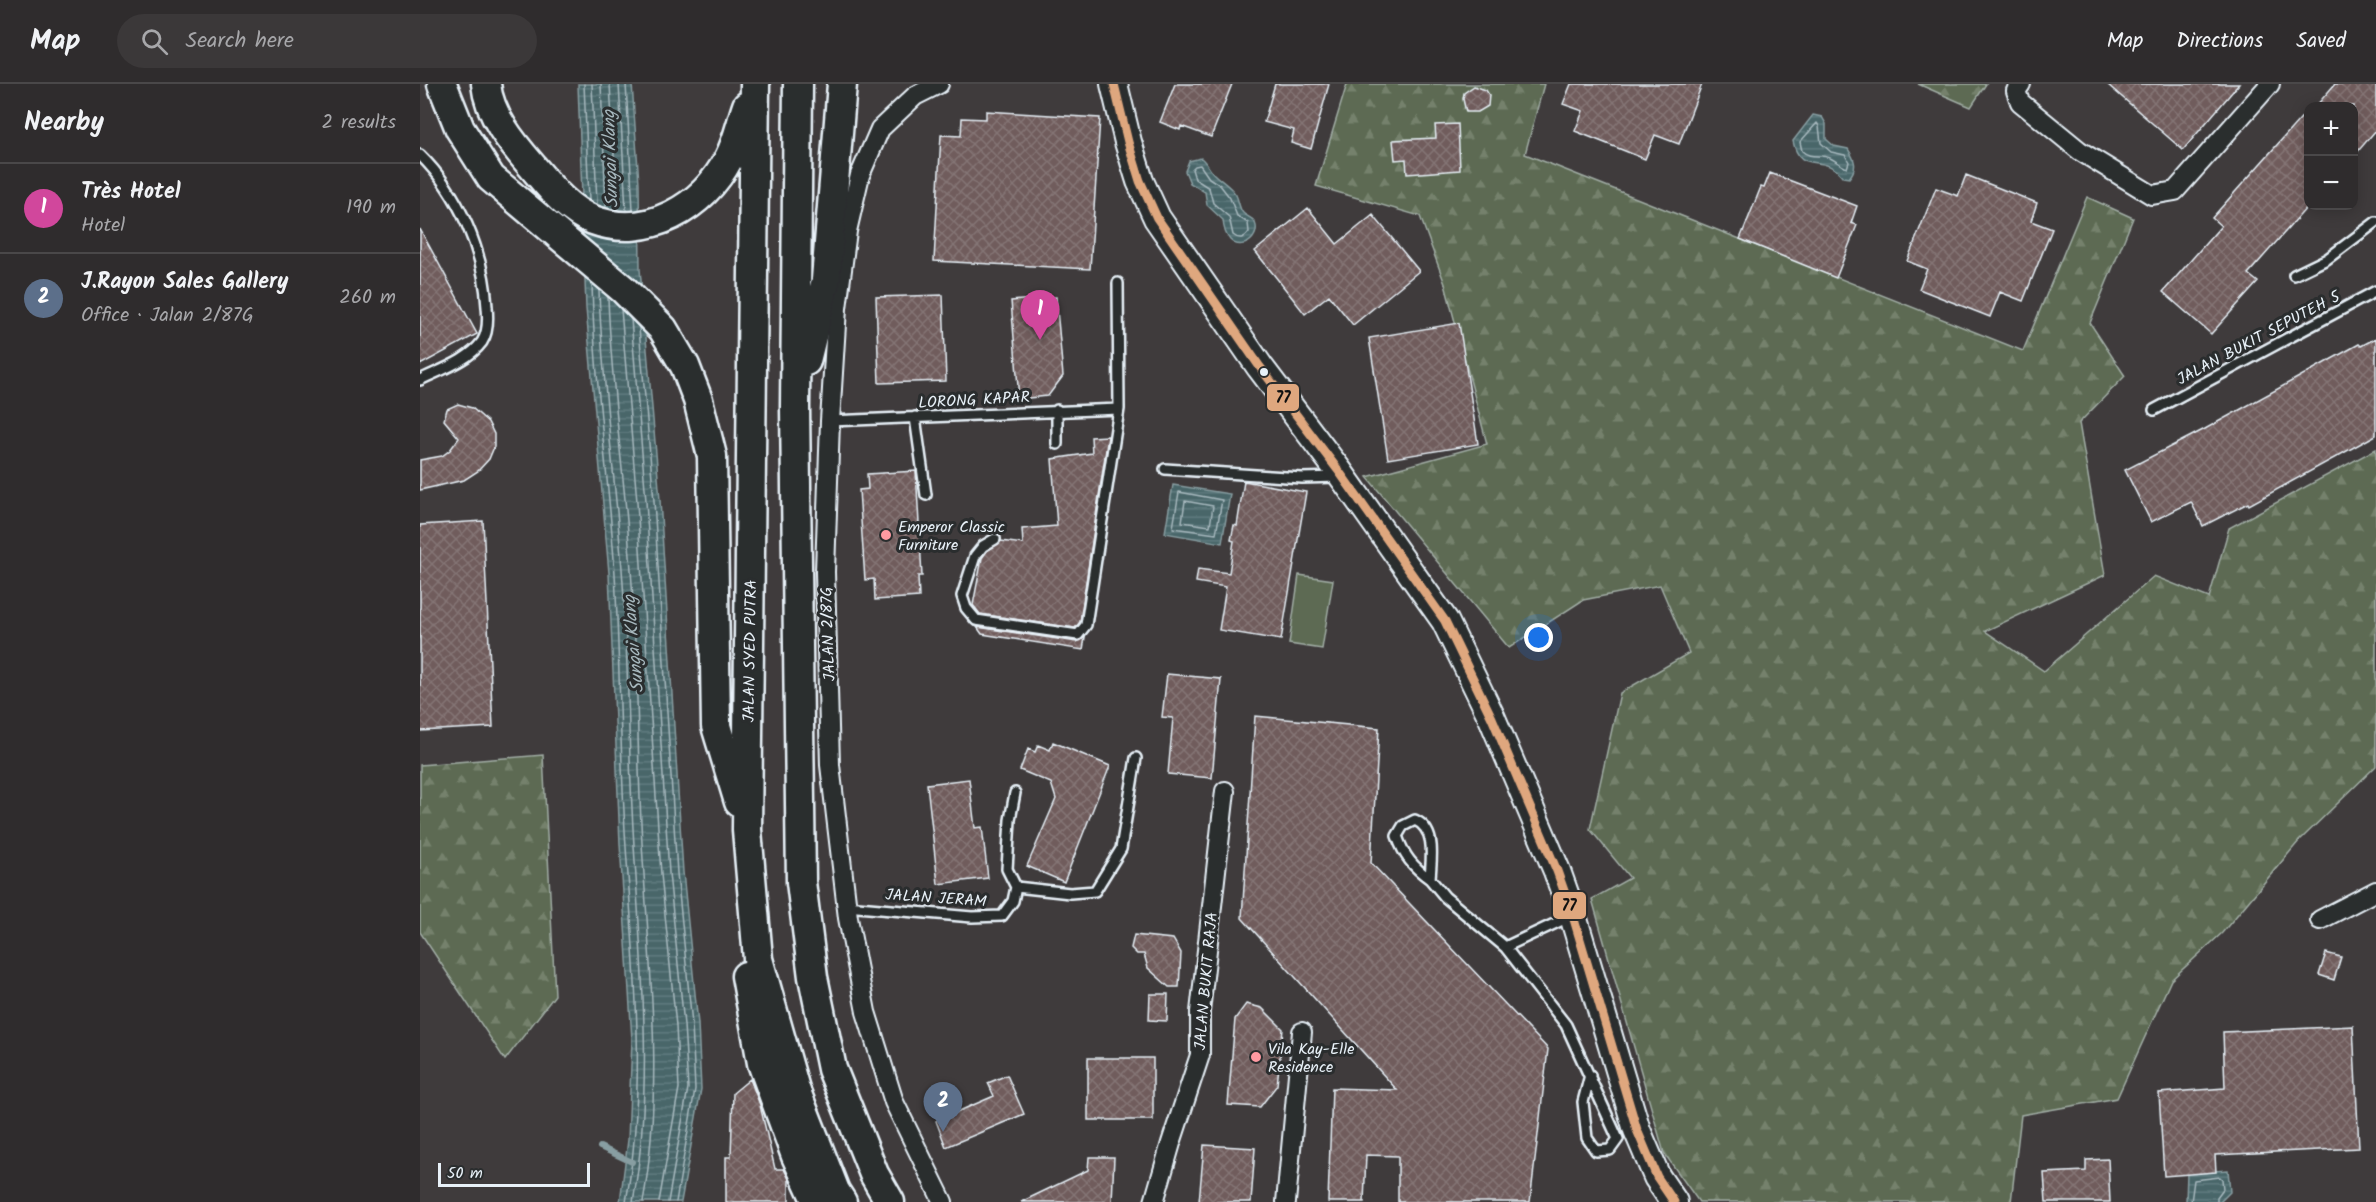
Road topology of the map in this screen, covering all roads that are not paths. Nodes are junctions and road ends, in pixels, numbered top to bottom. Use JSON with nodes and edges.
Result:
{"nodes":[{"id":1,"x":442,"y":84,"type":"edge"},
{"id":2,"x":486,"y":84,"type":"edge"},
{"id":3,"x":755,"y":84,"type":"edge"},
{"id":4,"x":798,"y":84,"type":"edge"},
{"id":5,"x":808,"y":84,"type":"edge"},
{"id":6,"x":842,"y":84,"type":"edge"},
{"id":7,"x":939,"y":84,"type":"edge"},
{"id":8,"x":1114,"y":84,"type":"edge"},
{"id":9,"x":2270,"y":84,"type":"edge"},
{"id":10,"x":2019,"y":88,"type":"edge"},
{"id":11,"x":420,"y":155,"type":"edge"},
{"id":12,"x":2376,"y":222,"type":"edge"},
{"id":13,"x":797,"y":224,"type":"junction"},
{"id":14,"x":2294,"y":275,"type":"dead end"},
{"id":15,"x":1118,"y":283,"type":"dead end"},
{"id":16,"x":2376,"y":291,"type":"edge"},
{"id":17,"x":420,"y":381,"type":"edge"},
{"id":18,"x":795,"y":407,"type":"junction"},
{"id":19,"x":1119,"y":409,"type":"junction"},
{"id":20,"x":1057,"y":410,"type":"junction"},
{"id":21,"x":2154,"y":410,"type":"dead end"},
{"id":22,"x":915,"y":417,"type":"junction"},
{"id":23,"x":830,"y":421,"type":"junction"},
{"id":24,"x":1057,"y":444,"type":"dead end"},
{"id":25,"x":1165,"y":470,"type":"dead end"},
{"id":26,"x":1342,"y":477,"type":"junction"},
{"id":27,"x":926,"y":495,"type":"dead end"},
{"id":28,"x":995,"y":539,"type":"dead end"},
{"id":29,"x":1136,"y":758,"type":"dead end"},
{"id":30,"x":1225,"y":790,"type":"dead end"},
{"id":31,"x":1015,"y":793,"type":"dead end"},
{"id":32,"x":747,"y":830,"type":"junction"},
{"id":33,"x":1431,"y":879,"type":"junction"},
{"id":34,"x":1016,"y":887,"type":"junction"},
{"id":35,"x":2376,"y":891,"type":"edge"},
{"id":36,"x":846,"y":906,"type":"junction"},
{"id":37,"x":754,"y":908,"type":"junction"},
{"id":38,"x":1573,"y":916,"type":"junction"},
{"id":39,"x":2320,"y":920,"type":"dead end"},
{"id":40,"x":1505,"y":947,"type":"junction"},
{"id":41,"x":1302,"y":1032,"type":"dead end"},
{"id":42,"x":1590,"y":1075,"type":"junction"},
{"id":43,"x":796,"y":1156,"type":"junction"},
{"id":44,"x":808,"y":1202,"type":"edge"},
{"id":45,"x":817,"y":1202,"type":"edge"},
{"id":46,"x":842,"y":1202,"type":"edge"},
{"id":47,"x":890,"y":1202,"type":"edge"},
{"id":48,"x":943,"y":1202,"type":"edge"},
{"id":49,"x":1154,"y":1202,"type":"edge"},
{"id":50,"x":1286,"y":1202,"type":"edge"},
{"id":51,"x":1674,"y":1202,"type":"edge"}],
"edges":[{"from":1,"to":32,"type":"main road"},
{"from":2,"to":3,"type":"main road"},
{"from":3,"to":32,"type":"main road","name":"JALAN SYED PUTRA"},
{"from":4,"to":13,"type":"main road"},
{"from":5,"to":13,"type":"main road"},
{"from":6,"to":18,"type":"main road"},
{"from":7,"to":23,"type":"street","name":"JALAN 2/87G"},
{"from":8,"to":26,"type":"street"},
{"from":9,"to":10,"type":"street"},
{"from":11,"to":17,"type":"lane"},
{"from":12,"to":14,"type":"lane"},
{"from":13,"to":18,"type":"main road"},
{"from":15,"to":19,"type":"lane"},
{"from":16,"to":21,"type":"lane","name":"JALAN BUKIT SEPUTEH 5"},
{"from":18,"to":47,"type":"main road"},
{"from":19,"to":20,"type":"lane","name":"LORONG KAPAR"},
{"from":19,"to":28,"type":"lane"},
{"from":20,"to":22,"type":"lane","name":"LORONG KAPAR"},
{"from":20,"to":24,"type":"lane"},
{"from":22,"to":23,"type":"lane","name":"LORONG KAPAR"},
{"from":22,"to":27,"type":"lane"},
{"from":23,"to":36,"type":"street","name":"JALAN 2/87G"},
{"from":25,"to":26,"type":"lane"},
{"from":26,"to":38,"type":"street"},
{"from":29,"to":34,"type":"lane"},
{"from":30,"to":49,"type":"street","name":"JALAN BUKIT RAJA"},
{"from":31,"to":34,"type":"lane"},
{"from":32,"to":37,"type":"main road","name":"JALAN SYED PUTRA"},
{"from":33,"to":33,"type":"lane"},
{"from":33,"to":40,"type":"lane"},
{"from":34,"to":36,"type":"lane","name":"JALAN JERAM"},
{"from":35,"to":39,"type":"street"},
{"from":36,"to":48,"type":"street","name":"JALAN 2/87G"},
{"from":37,"to":43,"type":"main road"},
{"from":37,"to":46,"type":"main road","name":"JALAN SYED PUTRA"},
{"from":38,"to":40,"type":"lane"},
{"from":38,"to":51,"type":"street"},
{"from":40,"to":42,"type":"lane"},
{"from":41,"to":50,"type":"street"},
{"from":42,"to":42,"type":"lane"},
{"from":43,"to":44,"type":"lane"},
{"from":43,"to":45,"type":"main road"}]}
